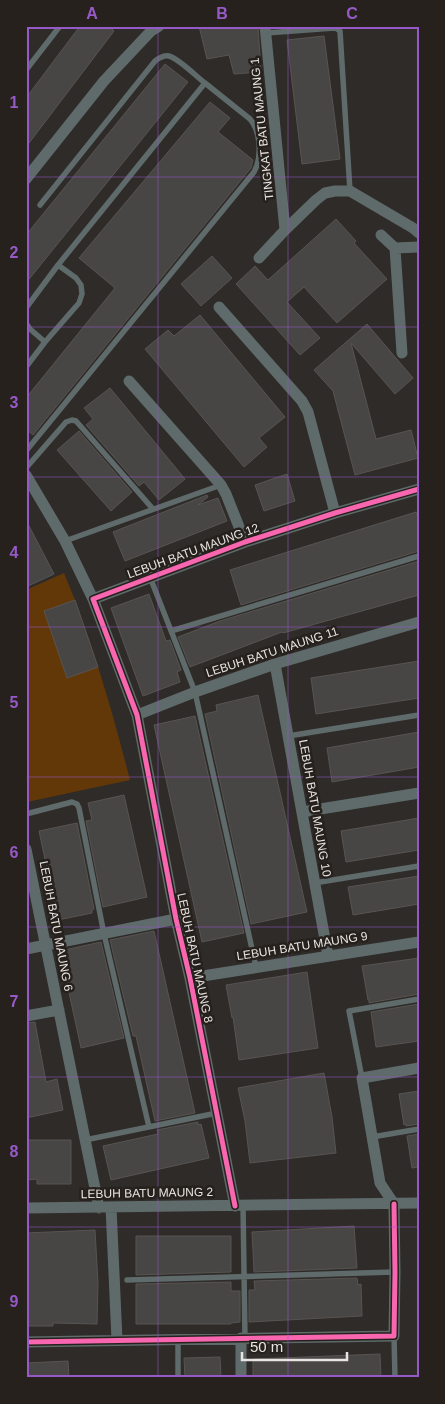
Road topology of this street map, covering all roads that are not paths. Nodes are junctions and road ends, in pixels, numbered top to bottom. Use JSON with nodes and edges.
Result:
{"nodes":[{"id":1,"x":60,"y":26,"type":"edge"},
{"id":2,"x":159,"y":26,"type":"edge"},
{"id":3,"x":266,"y":30,"type":"edge"},
{"id":4,"x":26,"y":70,"type":"edge"},
{"id":5,"x":205,"y":83,"type":"junction"},
{"id":6,"x":26,"y":179,"type":"edge"},
{"id":7,"x":350,"y":191,"type":"junction"},
{"id":8,"x":40,"y":206,"type":"dead end"},
{"id":9,"x":286,"y":230,"type":"junction"},
{"id":10,"x":419,"y":233,"type":"edge"},
{"id":11,"x":381,"y":235,"type":"dead end"},
{"id":12,"x":419,"y":247,"type":"edge"},
{"id":13,"x":395,"y":248,"type":"junction"},
{"id":14,"x":259,"y":258,"type":"dead end"},
{"id":15,"x":58,"y":264,"type":"junction"},
{"id":16,"x":219,"y":307,"type":"dead end"},
{"id":17,"x":26,"y":308,"type":"edge"},
{"id":18,"x":26,"y":323,"type":"edge"},
{"id":19,"x":45,"y":342,"type":"junction"},
{"id":20,"x":402,"y":354,"type":"dead end"},
{"id":21,"x":26,"y":367,"type":"edge"},
{"id":22,"x":129,"y":381,"type":"dead end"},
{"id":23,"x":26,"y":452,"type":"edge"},
{"id":24,"x":26,"y":468,"type":"edge"},
{"id":25,"x":26,"y":475,"type":"edge"},
{"id":26,"x":221,"y":485,"type":"junction"},
{"id":27,"x":419,"y":489,"type":"edge"},
{"id":28,"x":153,"y":508,"type":"junction"},
{"id":29,"x":335,"y":513,"type":"junction"},
{"id":30,"x":65,"y":541,"type":"junction"},
{"id":31,"x":246,"y":542,"type":"junction"},
{"id":32,"x":419,"y":556,"type":"edge"},
{"id":33,"x":150,"y":577,"type":"junction"},
{"id":34,"x":93,"y":599,"type":"junction"},
{"id":35,"x":419,"y":622,"type":"edge"},
{"id":36,"x":172,"y":631,"type":"junction"},
{"id":37,"x":275,"y":664,"type":"junction"},
{"id":38,"x":195,"y":692,"type":"junction"},
{"id":39,"x":137,"y":715,"type":"junction"},
{"id":40,"x":419,"y":715,"type":"edge"},
{"id":41,"x":288,"y":736,"type":"junction"},
{"id":42,"x":419,"y":793,"type":"edge"},
{"id":43,"x":302,"y":812,"type":"junction"},
{"id":44,"x":26,"y":814,"type":"edge"},
{"id":45,"x":26,"y":849,"type":"edge"},
{"id":46,"x":419,"y":866,"type":"edge"},
{"id":47,"x":29,"y":875,"type":"edge"},
{"id":48,"x":314,"y":883,"type":"junction"},
{"id":49,"x":176,"y":919,"type":"junction"},
{"id":50,"x":104,"y":934,"type":"junction"},
{"id":51,"x":419,"y":942,"type":"edge"},
{"id":52,"x":46,"y":945,"type":"junction"},
{"id":53,"x":26,"y":949,"type":"edge"},
{"id":54,"x":328,"y":956,"type":"junction"},
{"id":55,"x":256,"y":968,"type":"junction"},
{"id":56,"x":190,"y":978,"type":"junction"},
{"id":57,"x":419,"y":999,"type":"edge"},
{"id":58,"x":59,"y":1010,"type":"junction"},
{"id":59,"x":26,"y":1016,"type":"edge"},
{"id":60,"x":419,"y":1068,"type":"edge"},
{"id":61,"x":362,"y":1078,"type":"junction"},
{"id":62,"x":217,"y":1113,"type":"junction"},
{"id":63,"x":149,"y":1127,"type":"junction"},
{"id":64,"x":419,"y":1129,"type":"edge"},
{"id":65,"x":372,"y":1136,"type":"junction"},
{"id":66,"x":84,"y":1140,"type":"junction"},
{"id":67,"x":419,"y":1203,"type":"edge"},
{"id":68,"x":394,"y":1204,"type":"junction"},
{"id":69,"x":239,"y":1206,"type":"junction"},
{"id":70,"x":26,"y":1208,"type":"edge"},
{"id":71,"x":99,"y":1208,"type":"junction"},
{"id":72,"x":111,"y":1208,"type":"junction"},
{"id":73,"x":395,"y":1272,"type":"junction"},
{"id":74,"x":244,"y":1276,"type":"junction"},
{"id":75,"x":127,"y":1280,"type":"dead end"},
{"id":76,"x":394,"y":1336,"type":"junction"},
{"id":77,"x":243,"y":1338,"type":"junction"},
{"id":78,"x":178,"y":1339,"type":"junction"},
{"id":79,"x":117,"y":1340,"type":"junction"},
{"id":80,"x":26,"y":1342,"type":"edge"},
{"id":81,"x":178,"y":1378,"type":"edge"},
{"id":82,"x":241,"y":1378,"type":"edge"},
{"id":83,"x":395,"y":1378,"type":"edge"}],
"edges":[{"from":1,"to":4,"type":"lane"},
{"from":2,"to":6,"type":"street"},
{"from":3,"to":7,"type":"lane"},
{"from":3,"to":9,"type":"street","name":"TINGKAT BATU MAUNG 1"},
{"from":5,"to":8,"type":"lane"},
{"from":5,"to":15,"type":"lane"},
{"from":5,"to":23,"type":"lane"},
{"from":7,"to":9,"type":"street"},
{"from":7,"to":10,"type":"street"},
{"from":9,"to":14,"type":"street"},
{"from":11,"to":13,"type":"street"},
{"from":12,"to":13,"type":"street"},
{"from":13,"to":20,"type":"street"},
{"from":15,"to":17,"type":"lane"},
{"from":15,"to":19,"type":"lane"},
{"from":16,"to":29,"type":"street"},
{"from":18,"to":19,"type":"lane"},
{"from":19,"to":21,"type":"lane"},
{"from":22,"to":26,"type":"street"},
{"from":24,"to":28,"type":"lane"},
{"from":25,"to":30,"type":"street"},
{"from":26,"to":28,"type":"lane"},
{"from":26,"to":31,"type":"street"},
{"from":27,"to":29,"type":"street","name":"LEBUH BATU MAUNG 12"},
{"from":28,"to":30,"type":"lane"},
{"from":29,"to":31,"type":"street","name":"LEBUH BATU MAUNG 12"},
{"from":30,"to":34,"type":"street"},
{"from":31,"to":33,"type":"street","name":"LEBUH BATU MAUNG 12"},
{"from":32,"to":36,"type":"lane"},
{"from":33,"to":34,"type":"street","name":"LEBUH BATU MAUNG 12"},
{"from":33,"to":36,"type":"lane"},
{"from":34,"to":39,"type":"street"},
{"from":35,"to":37,"type":"street","name":"LEBUH BATU MAUNG 11"},
{"from":36,"to":38,"type":"lane"},
{"from":37,"to":38,"type":"street","name":"LEBUH BATU MAUNG 11"},
{"from":37,"to":41,"type":"street","name":"LEBUH BATU MAUNG 10"},
{"from":38,"to":39,"type":"street","name":"LEBUH BATU MAUNG 11"},
{"from":38,"to":55,"type":"lane"},
{"from":39,"to":49,"type":"street","name":"LEBUH BATU MAUNG 8"},
{"from":40,"to":41,"type":"lane"},
{"from":41,"to":43,"type":"street","name":"LEBUH BATU MAUNG 10"},
{"from":42,"to":43,"type":"street"},
{"from":43,"to":48,"type":"street","name":"LEBUH BATU MAUNG 10"},
{"from":44,"to":50,"type":"lane"},
{"from":45,"to":47,"type":"street","name":"LEBUH BATU MAUNG 6"},
{"from":46,"to":48,"type":"lane"},
{"from":47,"to":52,"type":"street","name":"LEBUH BATU MAUNG 6"},
{"from":48,"to":54,"type":"street","name":"LEBUH BATU MAUNG 10"},
{"from":49,"to":50,"type":"street"},
{"from":49,"to":56,"type":"street","name":"LEBUH BATU MAUNG 8"},
{"from":50,"to":52,"type":"street"},
{"from":50,"to":63,"type":"lane"},
{"from":51,"to":54,"type":"street","name":"LEBUH BATU MAUNG 9"},
{"from":52,"to":53,"type":"street"},
{"from":52,"to":58,"type":"street","name":"LEBUH BATU MAUNG 6"},
{"from":54,"to":55,"type":"street","name":"LEBUH BATU MAUNG 9"},
{"from":55,"to":56,"type":"street","name":"LEBUH BATU MAUNG 9"},
{"from":56,"to":62,"type":"street","name":"LEBUH BATU MAUNG 8"},
{"from":57,"to":61,"type":"lane"},
{"from":58,"to":59,"type":"street"},
{"from":58,"to":66,"type":"street","name":"LEBUH BATU MAUNG 6"},
{"from":60,"to":61,"type":"street"},
{"from":61,"to":65,"type":"street"},
{"from":62,"to":63,"type":"lane"},
{"from":62,"to":69,"type":"street","name":"LEBUH BATU MAUNG 8"},
{"from":63,"to":66,"type":"lane"},
{"from":64,"to":65,"type":"lane"},
{"from":65,"to":68,"type":"street"},
{"from":66,"to":71,"type":"street","name":"LEBUH BATU MAUNG 6"},
{"from":67,"to":68,"type":"street","name":"LEBUH BATU MAUNG 2"},
{"from":68,"to":69,"type":"street","name":"LEBUH BATU MAUNG 2"},
{"from":68,"to":73,"type":"street"},
{"from":69,"to":72,"type":"street","name":"LEBUH BATU MAUNG 2"},
{"from":69,"to":74,"type":"lane"},
{"from":70,"to":71,"type":"street","name":"LEBUH BATU MAUNG 2"},
{"from":71,"to":72,"type":"street","name":"LEBUH BATU MAUNG 2"},
{"from":72,"to":79,"type":"street"},
{"from":73,"to":74,"type":"lane"},
{"from":73,"to":76,"type":"street"},
{"from":74,"to":75,"type":"lane"},
{"from":74,"to":77,"type":"lane"},
{"from":76,"to":77,"type":"street"},
{"from":76,"to":83,"type":"lane"},
{"from":77,"to":78,"type":"street"},
{"from":77,"to":82,"type":"street"},
{"from":78,"to":79,"type":"street"},
{"from":78,"to":81,"type":"lane"},
{"from":79,"to":80,"type":"street"}]}
